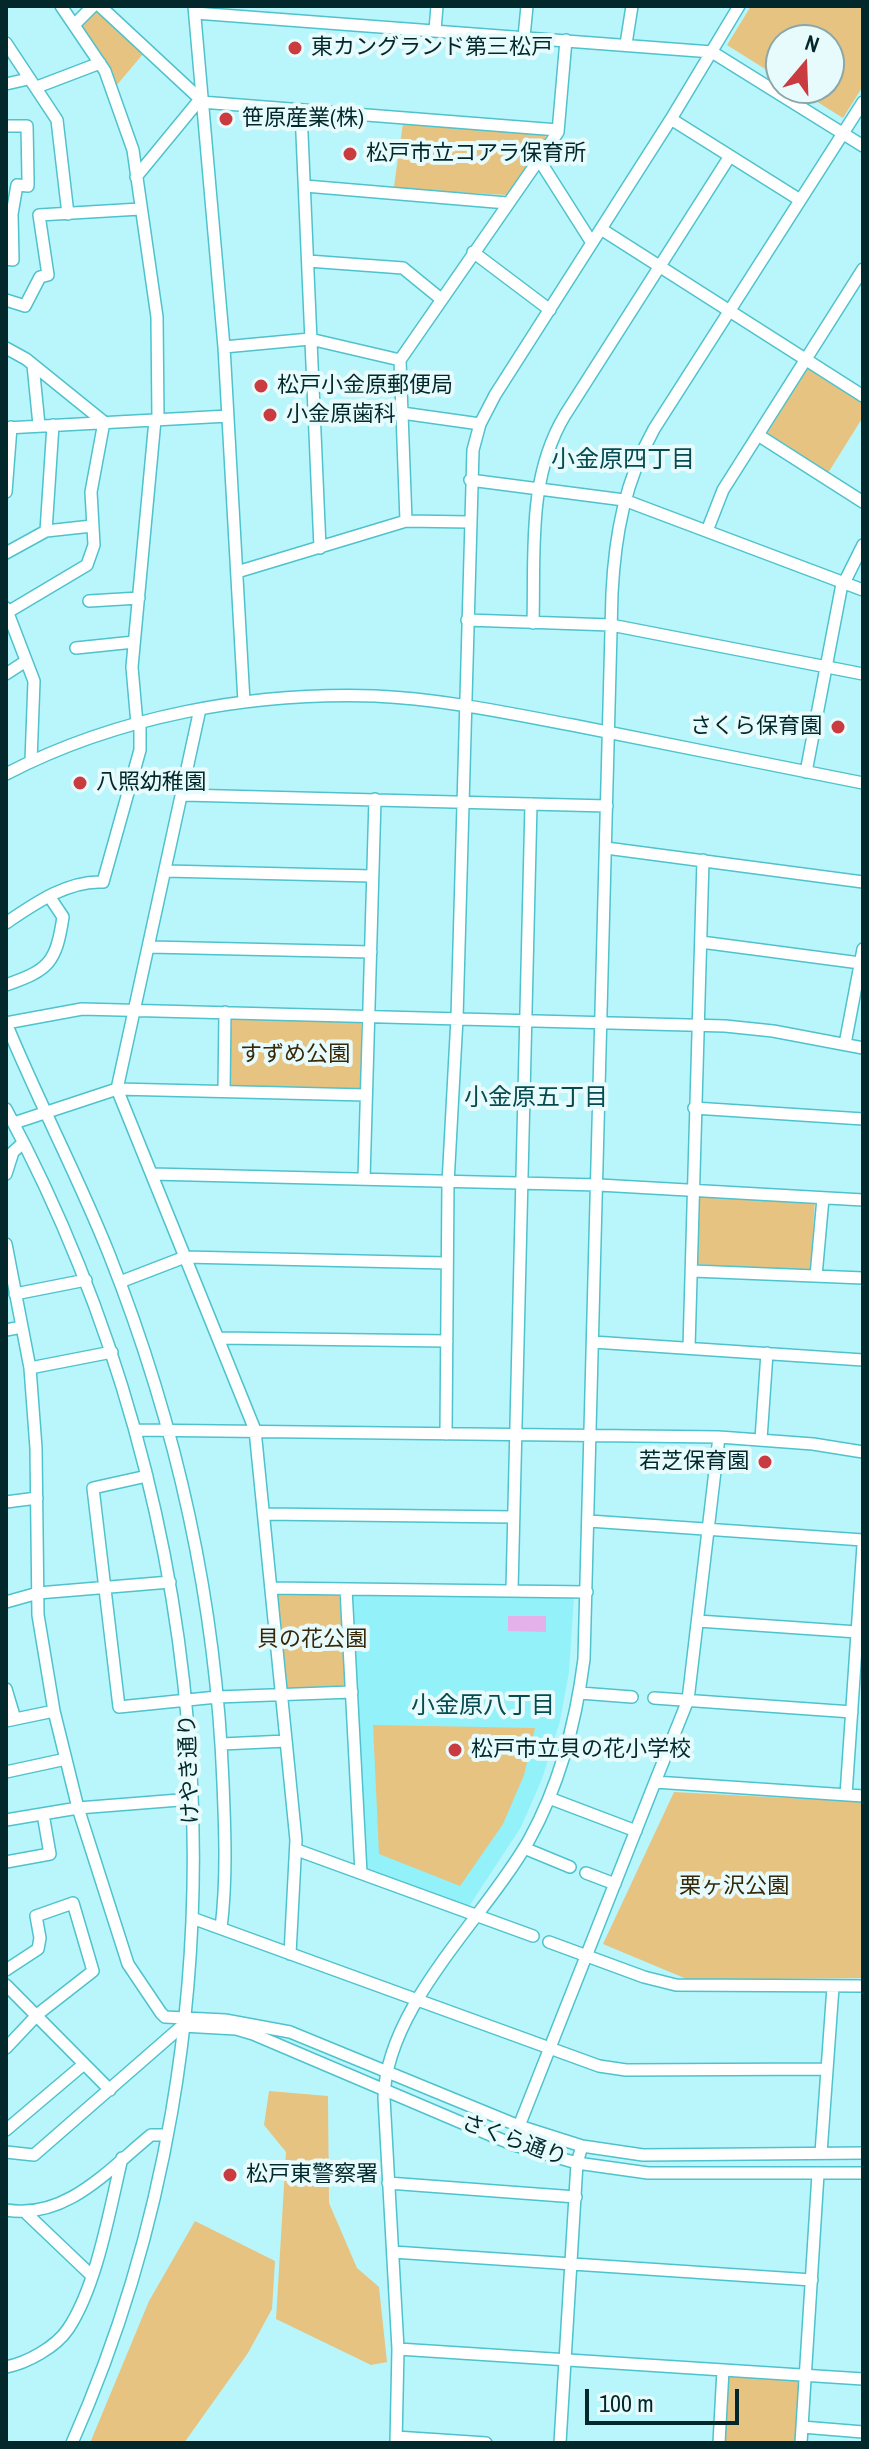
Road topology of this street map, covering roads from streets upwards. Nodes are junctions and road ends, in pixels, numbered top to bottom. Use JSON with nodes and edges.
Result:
{"nodes":[{"id":1,"x":61,"y":6,"type":"edge"},
{"id":2,"x":93,"y":6,"type":"edge"},
{"id":3,"x":100,"y":6,"type":"edge"},
{"id":4,"x":437,"y":6,"type":"edge"},
{"id":5,"x":527,"y":6,"type":"edge"},
{"id":6,"x":632,"y":6,"type":"edge"},
{"id":7,"x":739,"y":6,"type":"edge"},
{"id":8,"x":195,"y":9,"type":"edge"},
{"id":9,"x":273,"y":11,"type":"edge"},
{"id":10,"x":74,"y":25,"type":"junction"},
{"id":11,"x":435,"y":30,"type":"junction"},
{"id":12,"x":524,"y":37,"type":"junction"},
{"id":13,"x":566,"y":40,"type":"junction"},
{"id":14,"x":6,"y":43,"type":"edge"},
{"id":15,"x":626,"y":44,"type":"junction"},
{"id":16,"x":712,"y":52,"type":"junction"},
{"id":17,"x":100,"y":63,"type":"junction"},
{"id":18,"x":32,"y":83,"type":"junction"},
{"id":19,"x":6,"y":84,"type":"edge"},
{"id":20,"x":201,"y":100,"type":"junction"},
{"id":21,"x":863,"y":102,"type":"edge"},
{"id":22,"x":301,"y":111,"type":"junction"},
{"id":23,"x":671,"y":119,"type":"junction"},
{"id":24,"x":6,"y":126,"type":"edge"},
{"id":25,"x":558,"y":130,"type":"junction"},
{"id":26,"x":843,"y":134,"type":"junction"},
{"id":27,"x":863,"y":146,"type":"edge"},
{"id":28,"x":730,"y":156,"type":"junction"},
{"id":29,"x":538,"y":158,"type":"junction"},
{"id":30,"x":136,"y":177,"type":"junction"},
{"id":31,"x":305,"y":186,"type":"junction"},
{"id":32,"x":800,"y":200,"type":"junction"},
{"id":33,"x":507,"y":203,"type":"junction"},
{"id":34,"x":140,"y":209,"type":"junction"},
{"id":35,"x":68,"y":214,"type":"junction"},
{"id":36,"x":601,"y":229,"type":"junction"},
{"id":37,"x":592,"y":243,"type":"junction"},
{"id":38,"x":473,"y":252,"type":"junction"},
{"id":39,"x":6,"y":259,"type":"edge"},
{"id":40,"x":308,"y":261,"type":"junction"},
{"id":41,"x":660,"y":267,"type":"junction"},
{"id":42,"x":863,"y":269,"type":"edge"},
{"id":43,"x":441,"y":299,"type":"junction"},
{"id":44,"x":6,"y":300,"type":"edge"},
{"id":45,"x":550,"y":310,"type":"junction"},
{"id":46,"x":730,"y":311,"type":"junction"},
{"id":47,"x":310,"y":339,"type":"junction"},
{"id":48,"x":224,"y":347,"type":"junction"},
{"id":49,"x":6,"y":348,"type":"edge"},
{"id":50,"x":400,"y":360,"type":"junction"},
{"id":51,"x":806,"y":360,"type":"junction"},
{"id":52,"x":33,"y":365,"type":"junction"},
{"id":53,"x":863,"y":396,"type":"edge"},
{"id":54,"x":402,"y":413,"type":"junction"},
{"id":55,"x":228,"y":416,"type":"junction"},
{"id":56,"x":157,"y":420,"type":"junction"},
{"id":57,"x":104,"y":422,"type":"junction"},
{"id":58,"x":480,"y":424,"type":"junction"},
{"id":59,"x":39,"y":425,"type":"junction"},
{"id":60,"x":53,"y":425,"type":"junction"},
{"id":61,"x":8,"y":428,"type":"edge"},
{"id":62,"x":758,"y":435,"type":"junction"},
{"id":63,"x":470,"y":480,"type":"junction"},
{"id":64,"x":537,"y":488,"type":"junction"},
{"id":65,"x":6,"y":492,"type":"edge"},
{"id":66,"x":624,"y":500,"type":"junction"},
{"id":67,"x":863,"y":502,"type":"edge"},
{"id":68,"x":406,"y":521,"type":"junction"},
{"id":69,"x":469,"y":522,"type":"junction"},
{"id":70,"x":92,"y":526,"type":"junction"},
{"id":71,"x":46,"y":531,"type":"junction"},
{"id":72,"x":707,"y":531,"type":"junction"},
{"id":73,"x":863,"y":545,"type":"edge"},
{"id":74,"x":320,"y":548,"type":"junction"},
{"id":75,"x":6,"y":553,"type":"edge"},
{"id":76,"x":237,"y":572,"type":"junction"},
{"id":77,"x":843,"y":584,"type":"junction"},
{"id":78,"x":863,"y":590,"type":"edge"},
{"id":79,"x":139,"y":598,"type":"junction"},
{"id":80,"x":89,"y":601,"type":"dead end"},
{"id":81,"x":7,"y":610,"type":"edge"},
{"id":82,"x":467,"y":620,"type":"junction"},
{"id":83,"x":533,"y":623,"type":"junction"},
{"id":84,"x":611,"y":625,"type":"junction"},
{"id":85,"x":134,"y":642,"type":"junction"},
{"id":86,"x":76,"y":648,"type":"dead end"},
{"id":87,"x":26,"y":661,"type":"junction"},
{"id":88,"x":826,"y":667,"type":"junction"},
{"id":89,"x":6,"y":674,"type":"edge"},
{"id":90,"x":863,"y":674,"type":"edge"},
{"id":91,"x":244,"y":702,"type":"junction"},
{"id":92,"x":465,"y":705,"type":"junction"},
{"id":93,"x":200,"y":709,"type":"junction"},
{"id":94,"x":138,"y":723,"type":"junction"},
{"id":95,"x":608,"y":732,"type":"junction"},
{"id":96,"x":31,"y":761,"type":"junction"},
{"id":97,"x":806,"y":772,"type":"junction"},
{"id":98,"x":6,"y":774,"type":"edge"},
{"id":99,"x":863,"y":783,"type":"edge"},
{"id":100,"x":184,"y":795,"type":"junction"},
{"id":101,"x":375,"y":799,"type":"junction"},
{"id":102,"x":462,"y":802,"type":"junction"},
{"id":103,"x":531,"y":804,"type":"junction"},
{"id":104,"x":607,"y":806,"type":"junction"},
{"id":105,"x":606,"y":848,"type":"junction"},
{"id":106,"x":703,"y":860,"type":"junction"},
{"id":107,"x":166,"y":871,"type":"junction"},
{"id":108,"x":372,"y":876,"type":"junction"},
{"id":109,"x":863,"y":882,"type":"edge"},
{"id":110,"x":49,"y":896,"type":"junction"},
{"id":111,"x":6,"y":923,"type":"edge"},
{"id":112,"x":701,"y":942,"type":"junction"},
{"id":113,"x":150,"y":947,"type":"junction"},
{"id":114,"x":863,"y":949,"type":"edge"},
{"id":115,"x":371,"y":952,"type":"junction"},
{"id":116,"x":860,"y":963,"type":"junction"},
{"id":117,"x":6,"y":985,"type":"edge"},
{"id":118,"x":135,"y":1010,"type":"junction"},
{"id":119,"x":225,"y":1012,"type":"junction"},
{"id":120,"x":368,"y":1016,"type":"junction"},
{"id":121,"x":457,"y":1018,"type":"junction"},
{"id":122,"x":527,"y":1020,"type":"junction"},
{"id":123,"x":601,"y":1022,"type":"junction"},
{"id":124,"x":6,"y":1023,"type":"edge"},
{"id":125,"x":699,"y":1026,"type":"junction"},
{"id":126,"x":845,"y":1044,"type":"junction"},
{"id":127,"x":863,"y":1048,"type":"edge"},
{"id":128,"x":117,"y":1089,"type":"junction"},
{"id":129,"x":224,"y":1091,"type":"junction"},
{"id":130,"x":366,"y":1095,"type":"junction"},
{"id":131,"x":694,"y":1108,"type":"junction"},
{"id":132,"x":6,"y":1110,"type":"edge"},
{"id":133,"x":43,"y":1112,"type":"junction"},
{"id":134,"x":863,"y":1119,"type":"edge"},
{"id":135,"x":14,"y":1123,"type":"junction"},
{"id":136,"x":23,"y":1143,"type":"junction"},
{"id":137,"x":6,"y":1174,"type":"edge"},
{"id":138,"x":152,"y":1174,"type":"junction"},
{"id":139,"x":364,"y":1179,"type":"junction"},
{"id":140,"x":448,"y":1183,"type":"junction"},
{"id":141,"x":522,"y":1183,"type":"junction"},
{"id":142,"x":599,"y":1185,"type":"junction"},
{"id":143,"x":696,"y":1192,"type":"junction"},
{"id":144,"x":823,"y":1198,"type":"junction"},
{"id":145,"x":863,"y":1200,"type":"edge"},
{"id":146,"x":6,"y":1244,"type":"edge"},
{"id":147,"x":185,"y":1257,"type":"junction"},
{"id":148,"x":447,"y":1263,"type":"junction"},
{"id":149,"x":693,"y":1271,"type":"junction"},
{"id":150,"x":816,"y":1276,"type":"junction"},
{"id":151,"x":863,"y":1278,"type":"edge"},
{"id":152,"x":86,"y":1280,"type":"junction"},
{"id":153,"x":120,"y":1282,"type":"junction"},
{"id":154,"x":15,"y":1294,"type":"junction"},
{"id":155,"x":22,"y":1327,"type":"junction"},
{"id":156,"x":6,"y":1330,"type":"edge"},
{"id":157,"x":219,"y":1338,"type":"junction"},
{"id":158,"x":447,"y":1341,"type":"junction"},
{"id":159,"x":593,"y":1342,"type":"junction"},
{"id":160,"x":689,"y":1347,"type":"junction"},
{"id":161,"x":112,"y":1352,"type":"junction"},
{"id":162,"x":767,"y":1353,"type":"junction"},
{"id":163,"x":863,"y":1360,"type":"edge"},
{"id":164,"x":30,"y":1368,"type":"junction"},
{"id":165,"x":136,"y":1430,"type":"junction"},
{"id":166,"x":169,"y":1430,"type":"junction"},
{"id":167,"x":255,"y":1430,"type":"junction"},
{"id":168,"x":446,"y":1434,"type":"junction"},
{"id":169,"x":516,"y":1435,"type":"junction"},
{"id":170,"x":590,"y":1436,"type":"junction"},
{"id":171,"x":719,"y":1437,"type":"junction"},
{"id":172,"x":761,"y":1439,"type":"junction"},
{"id":173,"x":863,"y":1452,"type":"edge"},
{"id":174,"x":147,"y":1476,"type":"junction"},
{"id":175,"x":37,"y":1498,"type":"junction"},
{"id":176,"x":6,"y":1502,"type":"edge"},
{"id":177,"x":264,"y":1514,"type":"junction"},
{"id":178,"x":513,"y":1517,"type":"junction"},
{"id":179,"x":589,"y":1521,"type":"junction"},
{"id":180,"x":709,"y":1529,"type":"junction"},
{"id":181,"x":863,"y":1542,"type":"edge"},
{"id":182,"x":170,"y":1582,"type":"junction"},
{"id":183,"x":105,"y":1587,"type":"junction"},
{"id":184,"x":271,"y":1588,"type":"junction"},
{"id":185,"x":346,"y":1589,"type":"junction"},
{"id":186,"x":512,"y":1590,"type":"junction"},
{"id":187,"x":587,"y":1592,"type":"junction"},
{"id":188,"x":38,"y":1593,"type":"junction"},
{"id":189,"x":6,"y":1602,"type":"edge"},
{"id":190,"x":698,"y":1621,"type":"junction"},
{"id":191,"x":857,"y":1632,"type":"junction"},
{"id":192,"x":6,"y":1689,"type":"edge"},
{"id":193,"x":352,"y":1692,"type":"junction"},
{"id":194,"x":580,"y":1693,"type":"junction"},
{"id":195,"x":282,"y":1695,"type":"junction"},
{"id":196,"x":217,"y":1697,"type":"junction"},
{"id":197,"x":632,"y":1697,"type":"dead end"},
{"id":198,"x":654,"y":1698,"type":"dead end"},
{"id":199,"x":187,"y":1700,"type":"junction"},
{"id":200,"x":688,"y":1700,"type":"junction"},
{"id":201,"x":54,"y":1711,"type":"junction"},
{"id":202,"x":852,"y":1712,"type":"junction"},
{"id":203,"x":10,"y":1720,"type":"edge"},
{"id":204,"x":286,"y":1741,"type":"junction"},
{"id":205,"x":222,"y":1744,"type":"junction"},
{"id":206,"x":66,"y":1759,"type":"junction"},
{"id":207,"x":6,"y":1772,"type":"edge"},
{"id":208,"x":655,"y":1782,"type":"junction"},
{"id":209,"x":846,"y":1795,"type":"junction"},
{"id":210,"x":863,"y":1796,"type":"edge"},
{"id":211,"x":549,"y":1798,"type":"junction"},
{"id":212,"x":192,"y":1799,"type":"junction"},
{"id":213,"x":78,"y":1808,"type":"junction"},
{"id":214,"x":43,"y":1814,"type":"junction"},
{"id":215,"x":6,"y":1820,"type":"edge"},
{"id":216,"x":636,"y":1831,"type":"junction"},
{"id":217,"x":524,"y":1848,"type":"junction"},
{"id":218,"x":297,"y":1850,"type":"junction"},
{"id":219,"x":6,"y":1862,"type":"edge"},
{"id":220,"x":570,"y":1867,"type":"dead end"},
{"id":221,"x":361,"y":1873,"type":"junction"},
{"id":222,"x":586,"y":1873,"type":"dead end"},
{"id":223,"x":615,"y":1884,"type":"junction"},
{"id":224,"x":479,"y":1916,"type":"junction"},
{"id":225,"x":192,"y":1918,"type":"junction"},
{"id":226,"x":221,"y":1928,"type":"junction"},
{"id":227,"x":533,"y":1936,"type":"dead end"},
{"id":228,"x":549,"y":1942,"type":"dead end"},
{"id":229,"x":290,"y":1954,"type":"junction"},
{"id":230,"x":587,"y":1956,"type":"junction"},
{"id":231,"x":6,"y":1970,"type":"edge"},
{"id":232,"x":6,"y":1985,"type":"edge"},
{"id":233,"x":863,"y":1986,"type":"edge"},
{"id":234,"x":833,"y":1987,"type":"junction"},
{"id":235,"x":417,"y":2000,"type":"junction"},
{"id":236,"x":38,"y":2014,"type":"junction"},
{"id":237,"x":182,"y":2021,"type":"junction"},
{"id":238,"x":6,"y":2048,"type":"edge"},
{"id":239,"x":550,"y":2049,"type":"junction"},
{"id":240,"x":84,"y":2064,"type":"junction"},
{"id":241,"x":827,"y":2069,"type":"junction"},
{"id":242,"x":386,"y":2070,"type":"junction"},
{"id":243,"x":110,"y":2090,"type":"junction"},
{"id":244,"x":384,"y":2090,"type":"junction"},
{"id":245,"x":519,"y":2126,"type":"junction"},
{"id":246,"x":6,"y":2130,"type":"edge"},
{"id":247,"x":167,"y":2135,"type":"junction"},
{"id":248,"x":582,"y":2146,"type":"junction"},
{"id":249,"x":6,"y":2152,"type":"edge"},
{"id":250,"x":821,"y":2153,"type":"junction"},
{"id":251,"x":863,"y":2153,"type":"edge"},
{"id":252,"x":122,"y":2158,"type":"junction"},
{"id":253,"x":577,"y":2163,"type":"junction"},
{"id":254,"x":863,"y":2173,"type":"edge"},
{"id":255,"x":818,"y":2174,"type":"junction"},
{"id":256,"x":388,"y":2183,"type":"junction"},
{"id":257,"x":576,"y":2197,"type":"junction"},
{"id":258,"x":6,"y":2210,"type":"edge"},
{"id":259,"x":27,"y":2214,"type":"junction"},
{"id":260,"x":393,"y":2252,"type":"junction"},
{"id":261,"x":572,"y":2265,"type":"junction"},
{"id":262,"x":91,"y":2275,"type":"junction"},
{"id":263,"x":812,"y":2280,"type":"junction"},
{"id":264,"x":398,"y":2349,"type":"junction"},
{"id":265,"x":566,"y":2359,"type":"junction"},
{"id":266,"x":6,"y":2367,"type":"edge"},
{"id":267,"x":723,"y":2370,"type":"junction"},
{"id":268,"x":806,"y":2376,"type":"junction"},
{"id":269,"x":863,"y":2379,"type":"edge"},
{"id":270,"x":802,"y":2427,"type":"junction"},
{"id":271,"x":863,"y":2432,"type":"edge"},
{"id":272,"x":396,"y":2440,"type":"edge"},
{"id":273,"x":72,"y":2443,"type":"edge"},
{"id":274,"x":486,"y":2443,"type":"edge"},
{"id":275,"x":560,"y":2443,"type":"edge"},
{"id":276,"x":719,"y":2443,"type":"edge"},
{"id":277,"x":801,"y":2443,"type":"edge"}],
"edges":[{"from":1,"to":10,"type":"street"},
{"from":2,"to":10,"type":"street"},
{"from":3,"to":20,"type":"street"},
{"from":4,"to":11,"type":"street"},
{"from":5,"to":12,"type":"street"},
{"from":6,"to":15,"type":"street"},
{"from":7,"to":16,"type":"street"},
{"from":8,"to":9,"type":"street"},
{"from":8,"to":20,"type":"street"},
{"from":9,"to":11,"type":"street"},
{"from":10,"to":17,"type":"street"},
{"from":11,"to":12,"type":"street"},
{"from":12,"to":13,"type":"street"},
{"from":13,"to":15,"type":"street"},
{"from":13,"to":25,"type":"street"},
{"from":14,"to":18,"type":"street"},
{"from":15,"to":16,"type":"street"},
{"from":16,"to":23,"type":"street"},
{"from":16,"to":26,"type":"street"},
{"from":17,"to":18,"type":"street"},
{"from":17,"to":30,"type":"street"},
{"from":18,"to":19,"type":"street"},
{"from":18,"to":35,"type":"street"},
{"from":20,"to":22,"type":"street"},
{"from":20,"to":30,"type":"street"},
{"from":20,"to":48,"type":"street"},
{"from":21,"to":26,"type":"street"},
{"from":22,"to":25,"type":"street"},
{"from":22,"to":31,"type":"street"},
{"from":23,"to":28,"type":"street"},
{"from":23,"to":36,"type":"street"},
{"from":24,"to":39,"type":"street"},
{"from":25,"to":29,"type":"street"},
{"from":26,"to":27,"type":"street"},
{"from":26,"to":32,"type":"street"},
{"from":28,"to":32,"type":"street"},
{"from":28,"to":41,"type":"street"},
{"from":29,"to":33,"type":"street"},
{"from":29,"to":37,"type":"street"},
{"from":30,"to":34,"type":"street"},
{"from":31,"to":33,"type":"street"},
{"from":31,"to":40,"type":"street"},
{"from":32,"to":46,"type":"street"},
{"from":33,"to":38,"type":"street"},
{"from":34,"to":35,"type":"street"},
{"from":34,"to":56,"type":"street"},
{"from":35,"to":44,"type":"street"},
{"from":36,"to":37,"type":"street"},
{"from":36,"to":41,"type":"street"},
{"from":37,"to":45,"type":"street"},
{"from":38,"to":43,"type":"street"},
{"from":38,"to":45,"type":"street"},
{"from":40,"to":43,"type":"street"},
{"from":40,"to":47,"type":"street"},
{"from":41,"to":46,"type":"street"},
{"from":41,"to":64,"type":"street"},
{"from":42,"to":51,"type":"street"},
{"from":43,"to":50,"type":"street"},
{"from":45,"to":58,"type":"street"},
{"from":46,"to":51,"type":"street"},
{"from":46,"to":66,"type":"street"},
{"from":47,"to":48,"type":"street"},
{"from":47,"to":50,"type":"street"},
{"from":47,"to":74,"type":"street"},
{"from":48,"to":55,"type":"street"},
{"from":49,"to":52,"type":"street"},
{"from":50,"to":54,"type":"street"},
{"from":51,"to":53,"type":"street"},
{"from":51,"to":62,"type":"street"},
{"from":52,"to":57,"type":"street"},
{"from":52,"to":59,"type":"street"},
{"from":54,"to":58,"type":"street"},
{"from":54,"to":68,"type":"street"},
{"from":55,"to":56,"type":"street"},
{"from":55,"to":76,"type":"street"},
{"from":56,"to":57,"type":"street"},
{"from":56,"to":79,"type":"street"},
{"from":57,"to":60,"type":"street"},
{"from":57,"to":70,"type":"street"},
{"from":58,"to":63,"type":"street"},
{"from":59,"to":60,"type":"street"},
{"from":59,"to":61,"type":"street"},
{"from":60,"to":71,"type":"street"},
{"from":61,"to":65,"type":"street"},
{"from":62,"to":67,"type":"street"},
{"from":62,"to":72,"type":"street"},
{"from":63,"to":64,"type":"street"},
{"from":63,"to":69,"type":"street"},
{"from":64,"to":66,"type":"street"},
{"from":64,"to":83,"type":"street"},
{"from":66,"to":72,"type":"street"},
{"from":66,"to":84,"type":"street"},
{"from":68,"to":69,"type":"street"},
{"from":68,"to":74,"type":"street"},
{"from":69,"to":82,"type":"street"},
{"from":70,"to":71,"type":"street"},
{"from":70,"to":81,"type":"street"},
{"from":71,"to":75,"type":"street"},
{"from":72,"to":77,"type":"street"},
{"from":73,"to":77,"type":"street"},
{"from":74,"to":76,"type":"street"},
{"from":76,"to":91,"type":"street"},
{"from":77,"to":78,"type":"street"},
{"from":77,"to":88,"type":"street"},
{"from":79,"to":80,"type":"street"},
{"from":79,"to":85,"type":"street"},
{"from":81,"to":87,"type":"street"},
{"from":82,"to":83,"type":"street"},
{"from":82,"to":92,"type":"street"},
{"from":83,"to":84,"type":"street"},
{"from":84,"to":88,"type":"street"},
{"from":84,"to":95,"type":"street"},
{"from":85,"to":86,"type":"street"},
{"from":85,"to":94,"type":"street"},
{"from":87,"to":89,"type":"street"},
{"from":87,"to":96,"type":"street"},
{"from":88,"to":90,"type":"street"},
{"from":88,"to":97,"type":"street"},
{"from":91,"to":92,"type":"street"},
{"from":91,"to":93,"type":"street"},
{"from":92,"to":95,"type":"street"},
{"from":92,"to":102,"type":"street"},
{"from":93,"to":94,"type":"street"},
{"from":93,"to":100,"type":"street"},
{"from":94,"to":96,"type":"street"},
{"from":94,"to":110,"type":"street"},
{"from":95,"to":97,"type":"street"},
{"from":95,"to":104,"type":"street"},
{"from":96,"to":98,"type":"street"},
{"from":97,"to":99,"type":"street"},
{"from":100,"to":101,"type":"street"},
{"from":100,"to":107,"type":"street"},
{"from":101,"to":102,"type":"street"},
{"from":101,"to":108,"type":"street"},
{"from":102,"to":103,"type":"street"},
{"from":102,"to":121,"type":"street"},
{"from":103,"to":104,"type":"street"},
{"from":103,"to":122,"type":"street"},
{"from":104,"to":105,"type":"street"},
{"from":105,"to":106,"type":"street"},
{"from":105,"to":123,"type":"street"},
{"from":106,"to":109,"type":"street"},
{"from":106,"to":112,"type":"street"},
{"from":107,"to":108,"type":"street"},
{"from":107,"to":113,"type":"street"},
{"from":108,"to":115,"type":"street"},
{"from":110,"to":111,"type":"street"},
{"from":110,"to":117,"type":"street"},
{"from":112,"to":116,"type":"street"},
{"from":112,"to":125,"type":"street"},
{"from":113,"to":115,"type":"street"},
{"from":113,"to":118,"type":"street"},
{"from":114,"to":116,"type":"street"},
{"from":115,"to":120,"type":"street"},
{"from":116,"to":126,"type":"street"},
{"from":118,"to":119,"type":"street"},
{"from":118,"to":124,"type":"street"},
{"from":118,"to":128,"type":"street"},
{"from":119,"to":120,"type":"street"},
{"from":119,"to":129,"type":"street"},
{"from":120,"to":121,"type":"street"},
{"from":120,"to":130,"type":"street"},
{"from":121,"to":122,"type":"street"},
{"from":121,"to":140,"type":"street"},
{"from":122,"to":123,"type":"street"},
{"from":122,"to":141,"type":"street"},
{"from":123,"to":125,"type":"street"},
{"from":123,"to":142,"type":"street"},
{"from":124,"to":133,"type":"street"},
{"from":125,"to":126,"type":"street"},
{"from":125,"to":131,"type":"street"},
{"from":126,"to":127,"type":"street"},
{"from":128,"to":129,"type":"street"},
{"from":128,"to":133,"type":"street"},
{"from":128,"to":138,"type":"street"},
{"from":129,"to":130,"type":"street"},
{"from":130,"to":139,"type":"street"},
{"from":131,"to":134,"type":"street"},
{"from":131,"to":143,"type":"street"},
{"from":132,"to":135,"type":"street","name":"けやき通り"},
{"from":133,"to":135,"type":"street"},
{"from":133,"to":153,"type":"street"},
{"from":135,"to":136,"type":"street","name":"けやき通り"},
{"from":136,"to":137,"type":"street"},
{"from":136,"to":152,"type":"street","name":"けやき通り"},
{"from":138,"to":139,"type":"street"},
{"from":138,"to":147,"type":"street"},
{"from":139,"to":140,"type":"street"},
{"from":140,"to":141,"type":"street"},
{"from":140,"to":148,"type":"street"},
{"from":141,"to":142,"type":"street"},
{"from":141,"to":169,"type":"street"},
{"from":142,"to":143,"type":"street"},
{"from":142,"to":159,"type":"street"},
{"from":143,"to":144,"type":"street"},
{"from":143,"to":149,"type":"street"},
{"from":144,"to":145,"type":"street"},
{"from":144,"to":150,"type":"street"},
{"from":146,"to":154,"type":"street"},
{"from":147,"to":148,"type":"street"},
{"from":147,"to":153,"type":"street"},
{"from":147,"to":157,"type":"street"},
{"from":148,"to":158,"type":"street"},
{"from":149,"to":150,"type":"street"},
{"from":149,"to":160,"type":"street"},
{"from":150,"to":151,"type":"street"},
{"from":152,"to":154,"type":"street"},
{"from":152,"to":161,"type":"street","name":"けやき通り"},
{"from":153,"to":166,"type":"street"},
{"from":154,"to":155,"type":"street"},
{"from":155,"to":156,"type":"street"},
{"from":155,"to":164,"type":"street"},
{"from":157,"to":158,"type":"street"},
{"from":157,"to":167,"type":"street"},
{"from":158,"to":168,"type":"street"},
{"from":159,"to":160,"type":"street"},
{"from":159,"to":170,"type":"street"},
{"from":160,"to":162,"type":"street"},
{"from":161,"to":164,"type":"street"},
{"from":161,"to":165,"type":"street","name":"けやき通り"},
{"from":162,"to":163,"type":"street"},
{"from":162,"to":172,"type":"street"},
{"from":164,"to":175,"type":"street"},
{"from":165,"to":166,"type":"street"},
{"from":165,"to":174,"type":"street","name":"けやき通り"},
{"from":166,"to":167,"type":"street"},
{"from":166,"to":196,"type":"street"},
{"from":167,"to":168,"type":"street"},
{"from":167,"to":177,"type":"street"},
{"from":168,"to":169,"type":"street"},
{"from":169,"to":170,"type":"street"},
{"from":169,"to":178,"type":"street"},
{"from":170,"to":171,"type":"street"},
{"from":170,"to":179,"type":"street"},
{"from":171,"to":172,"type":"street"},
{"from":171,"to":180,"type":"street"},
{"from":172,"to":173,"type":"street"},
{"from":174,"to":182,"type":"street","name":"けやき通り"},
{"from":174,"to":183,"type":"street"},
{"from":175,"to":176,"type":"street"},
{"from":175,"to":188,"type":"street"},
{"from":177,"to":178,"type":"street"},
{"from":177,"to":184,"type":"street"},
{"from":178,"to":186,"type":"street"},
{"from":179,"to":180,"type":"street"},
{"from":179,"to":187,"type":"street"},
{"from":180,"to":181,"type":"street"},
{"from":180,"to":190,"type":"street"},
{"from":181,"to":191,"type":"street"},
{"from":182,"to":183,"type":"street"},
{"from":182,"to":199,"type":"street","name":"けやき通り"},
{"from":183,"to":188,"type":"street"},
{"from":183,"to":199,"type":"street"},
{"from":184,"to":185,"type":"street"},
{"from":184,"to":195,"type":"street"},
{"from":185,"to":186,"type":"street"},
{"from":185,"to":193,"type":"street"},
{"from":186,"to":187,"type":"street"},
{"from":187,"to":194,"type":"street"},
{"from":188,"to":189,"type":"street"},
{"from":188,"to":201,"type":"street"},
{"from":190,"to":191,"type":"street"},
{"from":190,"to":200,"type":"street"},
{"from":191,"to":202,"type":"street"},
{"from":192,"to":203,"type":"street"},
{"from":193,"to":195,"type":"street"},
{"from":193,"to":221,"type":"street"},
{"from":194,"to":197,"type":"street"},
{"from":194,"to":211,"type":"street"},
{"from":195,"to":196,"type":"street"},
{"from":195,"to":204,"type":"street"},
{"from":196,"to":199,"type":"street"},
{"from":196,"to":205,"type":"street"},
{"from":198,"to":200,"type":"street"},
{"from":199,"to":212,"type":"street","name":"けやき通り"},
{"from":200,"to":202,"type":"street"},
{"from":200,"to":208,"type":"street"},
{"from":201,"to":203,"type":"street"},
{"from":201,"to":206,"type":"street"},
{"from":202,"to":209,"type":"street"},
{"from":204,"to":205,"type":"street"},
{"from":204,"to":218,"type":"street"},
{"from":205,"to":226,"type":"street"},
{"from":206,"to":207,"type":"street"},
{"from":206,"to":213,"type":"street"},
{"from":208,"to":209,"type":"street"},
{"from":208,"to":216,"type":"street"},
{"from":209,"to":210,"type":"street"},
{"from":211,"to":216,"type":"street"},
{"from":211,"to":217,"type":"street"},
{"from":212,"to":213,"type":"street"},
{"from":212,"to":225,"type":"street","name":"けやき通り"},
{"from":213,"to":214,"type":"street"},
{"from":213,"to":237,"type":"street"},
{"from":214,"to":215,"type":"street"},
{"from":214,"to":219,"type":"street"},
{"from":216,"to":223,"type":"street"},
{"from":217,"to":220,"type":"street"},
{"from":217,"to":224,"type":"street"},
{"from":218,"to":221,"type":"street"},
{"from":218,"to":229,"type":"street"},
{"from":221,"to":224,"type":"street"},
{"from":222,"to":223,"type":"street"},
{"from":223,"to":230,"type":"street"},
{"from":224,"to":227,"type":"street"},
{"from":224,"to":235,"type":"street"},
{"from":225,"to":226,"type":"street"},
{"from":225,"to":237,"type":"street","name":"けやき通り"},
{"from":226,"to":229,"type":"street"},
{"from":228,"to":230,"type":"street"},
{"from":229,"to":235,"type":"street"},
{"from":230,"to":234,"type":"street"},
{"from":230,"to":239,"type":"street"},
{"from":231,"to":236,"type":"street"},
{"from":232,"to":236,"type":"street"},
{"from":233,"to":234,"type":"street"},
{"from":234,"to":241,"type":"street"},
{"from":235,"to":239,"type":"street"},
{"from":235,"to":242,"type":"street"},
{"from":236,"to":238,"type":"street"},
{"from":236,"to":240,"type":"street"},
{"from":237,"to":242,"type":"street","name":"さくら通り"},
{"from":237,"to":243,"type":"street"},
{"from":237,"to":244,"type":"street","name":"さくら通り"},
{"from":237,"to":247,"type":"street","name":"けやき通り"},
{"from":239,"to":241,"type":"street"},
{"from":239,"to":245,"type":"street"},
{"from":240,"to":243,"type":"street"},
{"from":240,"to":246,"type":"street"},
{"from":241,"to":250,"type":"street"},
{"from":242,"to":244,"type":"street"},
{"from":242,"to":245,"type":"street","name":"さくら通り"},
{"from":243,"to":249,"type":"street"},
{"from":244,"to":253,"type":"street","name":"さくら通り"},
{"from":244,"to":256,"type":"street"},
{"from":245,"to":248,"type":"street","name":"さくら通り"},
{"from":247,"to":252,"type":"street"},
{"from":247,"to":273,"type":"street","name":"けやき通り"},
{"from":248,"to":250,"type":"street","name":"さくら通り"},
{"from":248,"to":253,"type":"street"},
{"from":250,"to":251,"type":"street","name":"さくら通り"},
{"from":252,"to":259,"type":"street"},
{"from":252,"to":262,"type":"street"},
{"from":253,"to":255,"type":"street","name":"さくら通り"},
{"from":253,"to":257,"type":"street"},
{"from":254,"to":255,"type":"street","name":"さくら通り"},
{"from":255,"to":263,"type":"street"},
{"from":256,"to":257,"type":"street"},
{"from":256,"to":260,"type":"street"},
{"from":257,"to":261,"type":"street"},
{"from":258,"to":259,"type":"street"},
{"from":259,"to":262,"type":"street"},
{"from":260,"to":261,"type":"street"},
{"from":260,"to":264,"type":"street"},
{"from":261,"to":263,"type":"street"},
{"from":261,"to":265,"type":"street"},
{"from":262,"to":266,"type":"street"},
{"from":263,"to":268,"type":"street"},
{"from":264,"to":265,"type":"street"},
{"from":264,"to":272,"type":"street"},
{"from":265,"to":267,"type":"street"},
{"from":265,"to":275,"type":"street"},
{"from":267,"to":268,"type":"street"},
{"from":267,"to":276,"type":"street"},
{"from":268,"to":269,"type":"street"},
{"from":268,"to":270,"type":"street"},
{"from":270,"to":271,"type":"street"},
{"from":270,"to":277,"type":"street"},
{"from":272,"to":274,"type":"street"}]}
